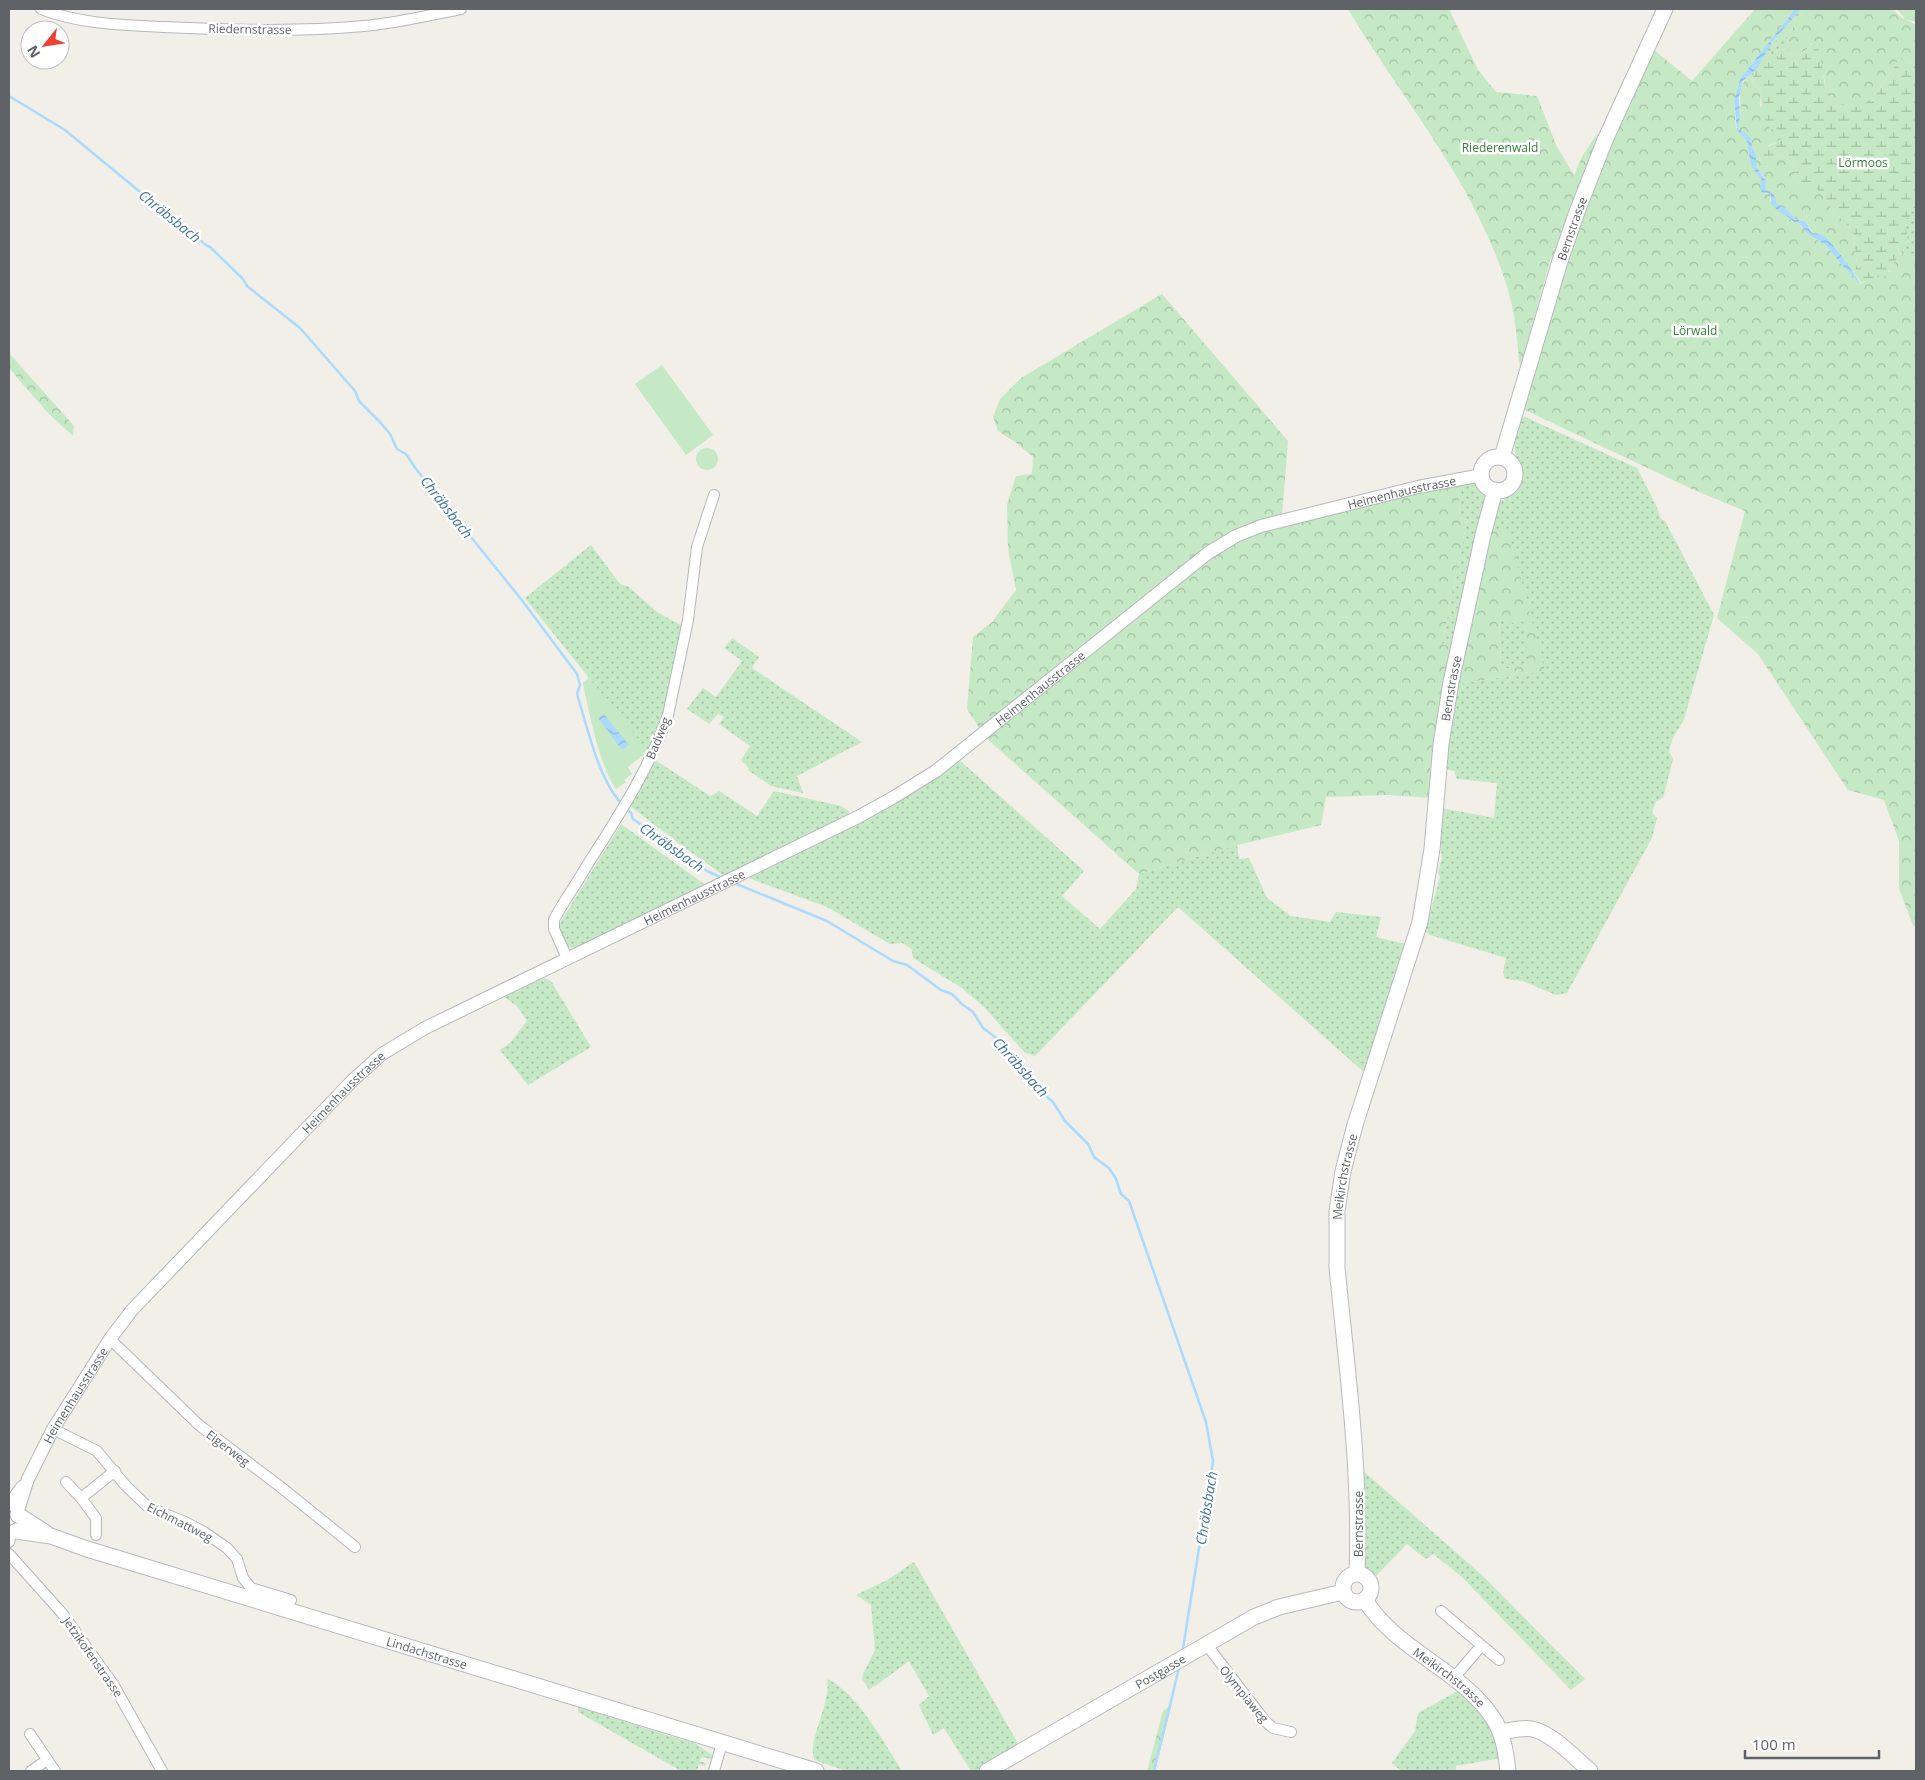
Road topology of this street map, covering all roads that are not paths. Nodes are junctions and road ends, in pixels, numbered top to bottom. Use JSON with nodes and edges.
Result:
{"nodes":[{"id":1,"x":41,"y":9,"type":"edge"},
{"id":2,"x":461,"y":9,"type":"edge"},
{"id":3,"x":1665,"y":9,"type":"edge"},
{"id":4,"x":1502,"y":457,"type":"junction"},
{"id":5,"x":1482,"y":475,"type":"junction"},
{"id":6,"x":1495,"y":490,"type":"junction"},
{"id":7,"x":714,"y":495,"type":"dead end"},
{"id":8,"x":1425,"y":890,"type":"joint"},
{"id":9,"x":568,"y":958,"type":"junction"},
{"id":10,"x":110,"y":1338,"type":"junction"},
{"id":11,"x":54,"y":1429,"type":"junction"},
{"id":12,"x":115,"y":1471,"type":"junction"},
{"id":13,"x":1357,"y":1475,"type":"joint"},
{"id":14,"x":66,"y":1482,"type":"dead end"},
{"id":15,"x":81,"y":1498,"type":"junction"},
{"id":16,"x":13,"y":1510,"type":"edge"},
{"id":17,"x":11,"y":1535,"type":"edge"},
{"id":18,"x":96,"y":1535,"type":"dead end"},
{"id":19,"x":51,"y":1536,"type":"junction"},
{"id":20,"x":355,"y":1548,"type":"dead end"},
{"id":21,"x":9,"y":1554,"type":"edge"},
{"id":22,"x":1357,"y":1573,"type":"junction"},
{"id":23,"x":1343,"y":1592,"type":"junction"},
{"id":24,"x":291,"y":1600,"type":"dead end"},
{"id":25,"x":1365,"y":1600,"type":"junction"},
{"id":26,"x":1441,"y":1611,"type":"dead end"},
{"id":27,"x":1206,"y":1644,"type":"junction"},
{"id":28,"x":1480,"y":1646,"type":"junction"},
{"id":29,"x":1498,"y":1660,"type":"dead end"},
{"id":30,"x":1453,"y":1679,"type":"junction"},
{"id":31,"x":1291,"y":1732,"type":"dead end"},
{"id":32,"x":1500,"y":1732,"type":"junction"},
{"id":33,"x":30,"y":1734,"type":"dead end"},
{"id":34,"x":722,"y":1743,"type":"junction"},
{"id":35,"x":47,"y":1760,"type":"junction"},
{"id":36,"x":808,"y":1770,"type":"edge"},
{"id":37,"x":31,"y":1771,"type":"edge"},
{"id":38,"x":55,"y":1771,"type":"edge"},
{"id":39,"x":162,"y":1771,"type":"edge"},
{"id":40,"x":714,"y":1771,"type":"edge"},
{"id":41,"x":987,"y":1771,"type":"edge"},
{"id":42,"x":1508,"y":1771,"type":"edge"},
{"id":43,"x":1590,"y":1771,"type":"edge"}],
"edges":[{"from":1,"to":2,"type":"street","name":"Riedernstrasse"},
{"from":3,"to":4,"type":"main road","name":"Bernstrasse"},
{"from":4,"to":5,"type":"main road"},
{"from":4,"to":6,"type":"main road"},
{"from":5,"to":6,"type":"main road"},
{"from":5,"to":9,"type":"street","name":"Heimenhausstrasse"},
{"from":6,"to":8,"type":"main road","name":"Bernstrasse"},
{"from":7,"to":9,"type":"street","name":"Badweg"},
{"from":8,"to":13,"type":"main road","name":"Meikirchstrasse"},
{"from":9,"to":10,"type":"street","name":"Heimenhausstrasse"},
{"from":10,"to":11,"type":"street","name":"Heimenhausstrasse"},
{"from":10,"to":20,"type":"street","name":"Eigerweg"},
{"from":11,"to":12,"type":"street","name":"Eichmattweg"},
{"from":11,"to":16,"type":"street","name":"Heimenhausstrasse"},
{"from":12,"to":15,"type":"street"},
{"from":12,"to":24,"type":"street","name":"Eichmattweg"},
{"from":13,"to":22,"type":"main road","name":"Bernstrasse"},
{"from":14,"to":15,"type":"street"},
{"from":15,"to":18,"type":"street"},
{"from":16,"to":17,"type":"main road"},
{"from":16,"to":19,"type":"main road","name":"Lindachstrasse"},
{"from":17,"to":19,"type":"main road","name":"Lindachstrasse"},
{"from":19,"to":34,"type":"main road","name":"Lindachstrasse"},
{"from":21,"to":39,"type":"street","name":"Jetzikofenstrasse"},
{"from":22,"to":23,"type":"main road"},
{"from":22,"to":25,"type":"main road"},
{"from":23,"to":25,"type":"main road"},
{"from":23,"to":27,"type":"main road","name":"Postgasse"},
{"from":25,"to":30,"type":"main road","name":"Meikirchstrasse"},
{"from":26,"to":28,"type":"street"},
{"from":27,"to":31,"type":"street","name":"Olympiaweg"},
{"from":27,"to":41,"type":"main road","name":"Postgasse"},
{"from":28,"to":29,"type":"street"},
{"from":28,"to":30,"type":"street"},
{"from":30,"to":32,"type":"main road","name":"Meikirchstrasse"},
{"from":32,"to":42,"type":"main road","name":"Meikirchstrasse"},
{"from":32,"to":43,"type":"main road"},
{"from":33,"to":35,"type":"street"},
{"from":34,"to":36,"type":"main road","name":"Lindachstrasse"},
{"from":34,"to":40,"type":"street"},
{"from":35,"to":37,"type":"street"},
{"from":35,"to":38,"type":"street"}]}
